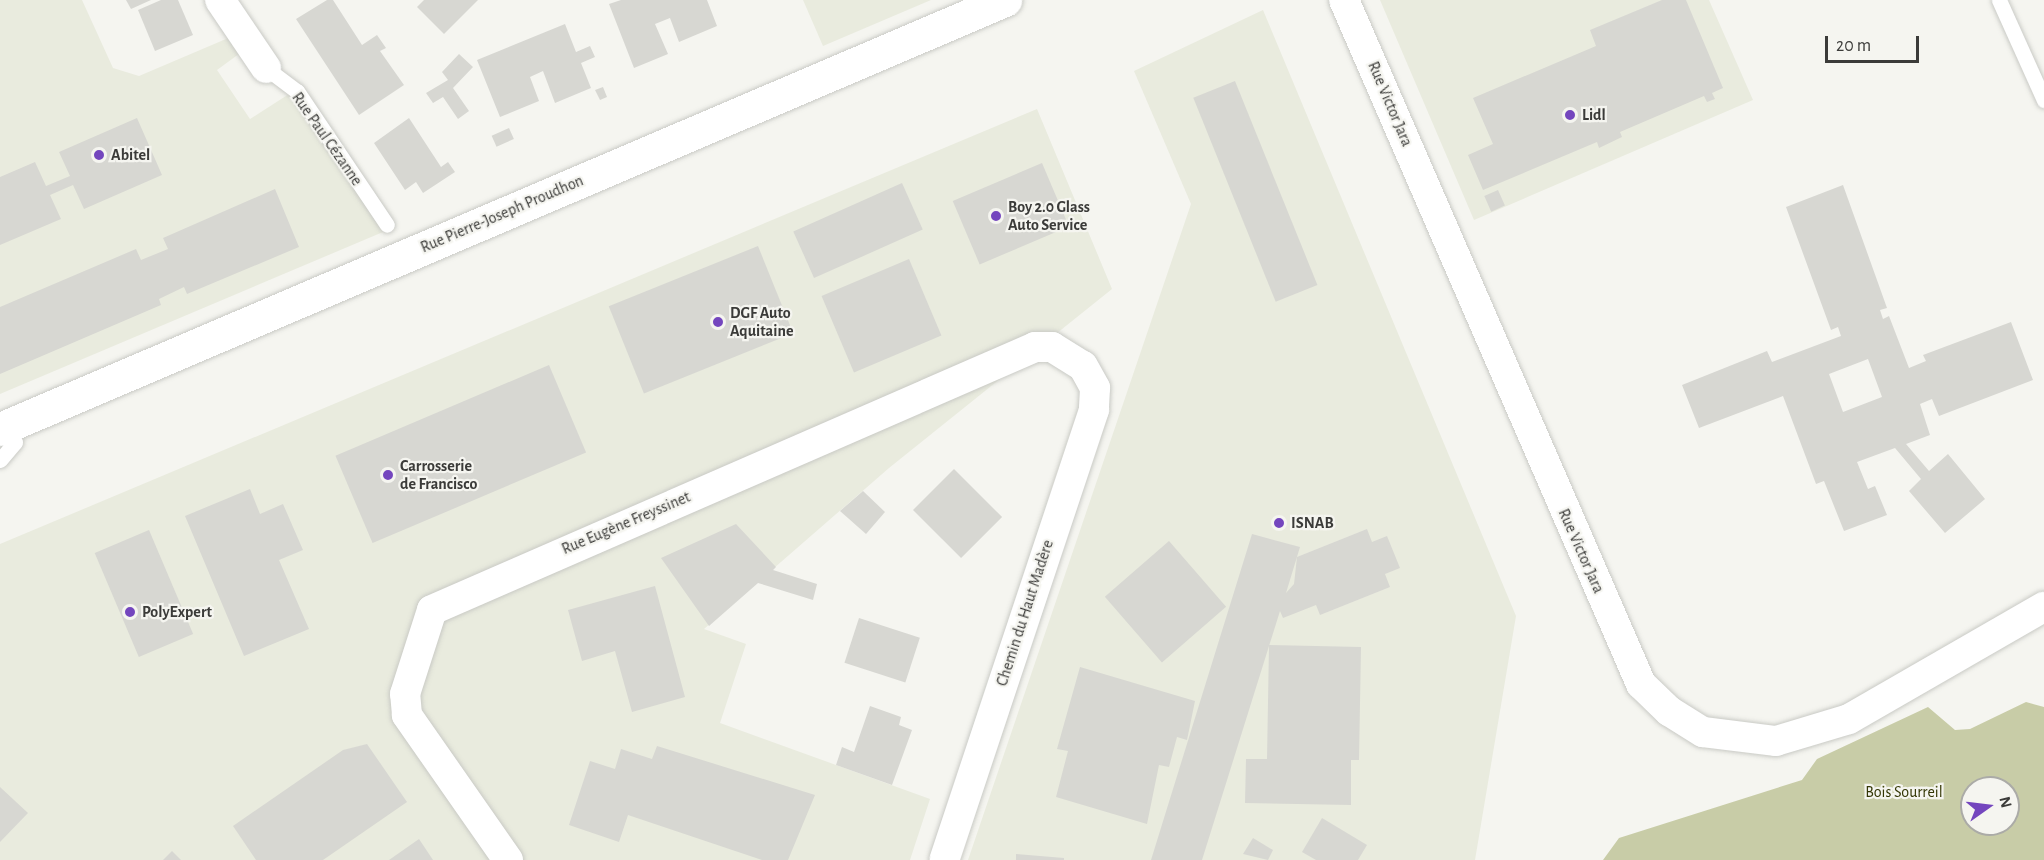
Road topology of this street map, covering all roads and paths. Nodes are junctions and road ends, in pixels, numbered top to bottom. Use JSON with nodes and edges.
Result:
{"nodes":[{"id":1,"x":220,"y":0,"type":"edge"},
{"id":2,"x":1005,"y":0,"type":"edge"},
{"id":3,"x":1344,"y":0,"type":"edge"},
{"id":4,"x":1999,"y":0,"type":"edge"},
{"id":5,"x":266,"y":68,"type":"joint"},
{"id":6,"x":2044,"y":100,"type":"edge"},
{"id":7,"x":387,"y":225,"type":"dead end"},
{"id":8,"x":1083,"y":366,"type":"joint"},
{"id":9,"x":4,"y":428,"type":"edge"},
{"id":10,"x":0,"y":460,"type":"edge"},
{"id":11,"x":2044,"y":607,"type":"edge"},
{"id":12,"x":508,"y":860,"type":"edge"},
{"id":13,"x":944,"y":860,"type":"edge"}],
"edges":[{"from":1,"to":5,"type":"street","name":"Rue Paul Cézanne"},
{"from":2,"to":9,"type":"street","name":"Rue Pierre-Joseph Proudhon"},
{"from":3,"to":11,"type":"street","name":"Rue Victor Jara"},
{"from":4,"to":6,"type":"lane"},
{"from":5,"to":7,"type":"lane","name":"Rue Paul Cézanne"},
{"from":8,"to":12,"type":"street","name":"Rue Eugène Freyssinet"},
{"from":8,"to":13,"type":"street","name":"Chemin du Haut Madère"},
{"from":9,"to":10,"type":"lane"}]}
